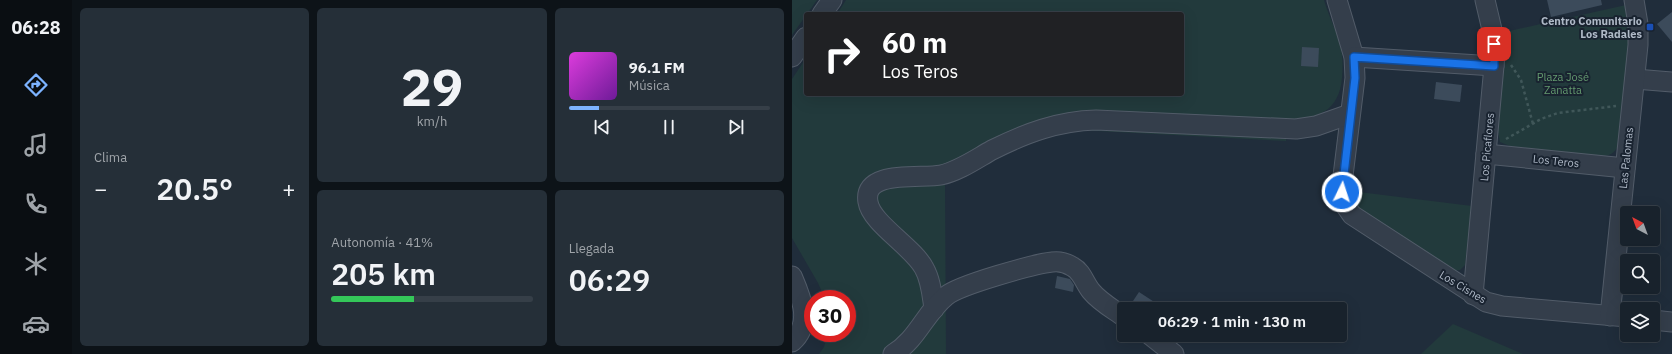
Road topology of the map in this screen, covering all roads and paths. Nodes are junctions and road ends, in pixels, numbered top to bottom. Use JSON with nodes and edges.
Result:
{"nodes":[{"id":1,"x":832,"y":0,"type":"edge"},
{"id":2,"x":1336,"y":0,"type":"edge"},
{"id":3,"x":1485,"y":0,"type":"edge"},
{"id":4,"x":1634,"y":0,"type":"edge"},
{"id":5,"x":823,"y":12,"type":"edge"},
{"id":6,"x":804,"y":40,"type":"edge"},
{"id":7,"x":792,"y":57,"type":"edge"},
{"id":8,"x":1354,"y":57,"type":"junction"},
{"id":9,"x":1501,"y":64,"type":"junction"},
{"id":10,"x":1635,"y":79,"type":"junction"},
{"id":11,"x":1672,"y":82,"type":"edge"},
{"id":12,"x":1623,"y":106,"type":"dead end"},
{"id":13,"x":1350,"y":114,"type":"junction"},
{"id":14,"x":1533,"y":124,"type":"junction"},
{"id":15,"x":1500,"y":142,"type":"dead end"},
{"id":16,"x":1486,"y":154,"type":"junction"},
{"id":17,"x":1625,"y":168,"type":"junction"},
{"id":18,"x":792,"y":276,"type":"edge"},
{"id":19,"x":1473,"y":295,"type":"junction"},
{"id":20,"x":934,"y":309,"type":"junction"},
{"id":21,"x":1117,"y":312,"type":"edge"},
{"id":22,"x":1618,"y":317,"type":"edge"},
{"id":23,"x":1660,"y":321,"type":"edge"},
{"id":24,"x":1672,"y":322,"type":"edge"},
{"id":25,"x":792,"y":342,"type":"edge"},
{"id":26,"x":1159,"y":342,"type":"edge"},
{"id":27,"x":893,"y":354,"type":"edge"},
{"id":28,"x":1174,"y":354,"type":"edge"}],
"edges":[{"from":1,"to":5,"type":"street"},
{"from":2,"to":8,"type":"street"},
{"from":3,"to":9,"type":"street","name":"Los Picaflores"},
{"from":4,"to":10,"type":"street","name":"Las Palomas"},
{"from":6,"to":7,"type":"street"},
{"from":8,"to":9,"type":"street"},
{"from":8,"to":13,"type":"street"},
{"from":9,"to":14,"type":"path"},
{"from":9,"to":16,"type":"street","name":"Los Picaflores"},
{"from":10,"to":11,"type":"street"},
{"from":10,"to":17,"type":"street","name":"Las Palomas"},
{"from":12,"to":14,"type":"path"},
{"from":13,"to":19,"type":"street","name":"Los Cisnes"},
{"from":13,"to":20,"type":"street"},
{"from":14,"to":15,"type":"path"},
{"from":16,"to":17,"type":"street","name":"Los Teros"},
{"from":16,"to":19,"type":"street","name":"Los Picaflores"},
{"from":17,"to":22,"type":"street","name":"Las Palomas"},
{"from":18,"to":25,"type":"street"},
{"from":19,"to":22,"type":"street","name":"Los Cisnes"},
{"from":20,"to":21,"type":"street"},
{"from":20,"to":27,"type":"street"},
{"from":23,"to":24,"type":"street"},
{"from":26,"to":28,"type":"street"}]}
